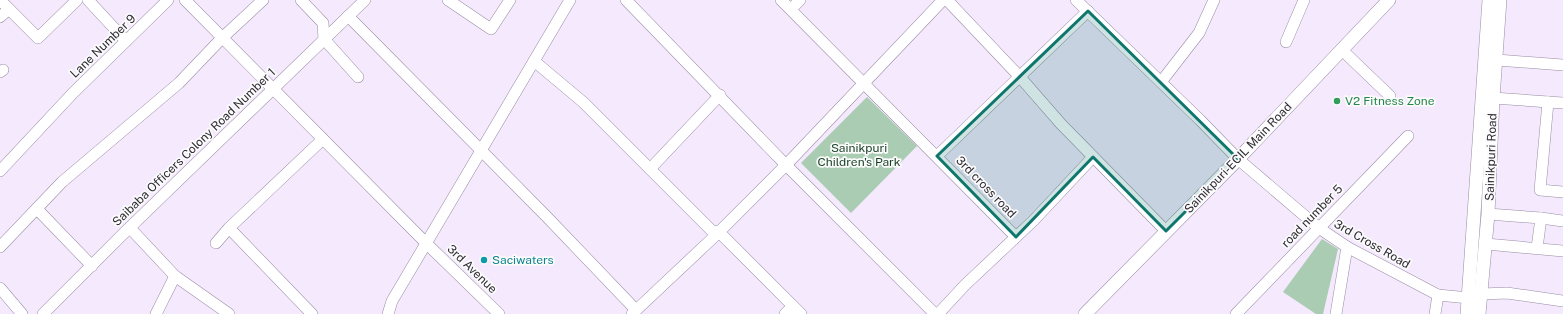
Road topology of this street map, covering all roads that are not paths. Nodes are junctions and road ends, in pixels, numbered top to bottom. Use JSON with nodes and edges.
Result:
{"nodes":[{"id":1,"x":0,"y":0,"type":"edge"},
{"id":2,"x":77,"y":0,"type":"edge"},
{"id":3,"x":88,"y":0,"type":"edge"},
{"id":4,"x":168,"y":0,"type":"edge"},
{"id":5,"x":185,"y":0,"type":"edge"},
{"id":6,"x":263,"y":0,"type":"edge"},
{"id":7,"x":301,"y":0,"type":"edge"},
{"id":8,"x":365,"y":0,"type":"edge"},
{"id":9,"x":448,"y":0,"type":"edge"},
{"id":10,"x":510,"y":0,"type":"edge"},
{"id":11,"x":570,"y":0,"type":"edge"},
{"id":12,"x":626,"y":0,"type":"edge"},
{"id":13,"x":781,"y":0,"type":"edge"},
{"id":14,"x":800,"y":0,"type":"edge"},
{"id":15,"x":943,"y":0,"type":"edge"},
{"id":16,"x":947,"y":0,"type":"edge"},
{"id":17,"x":1076,"y":0,"type":"edge"},
{"id":18,"x":1214,"y":0,"type":"edge"},
{"id":19,"x":1304,"y":0,"type":"edge"},
{"id":20,"x":1389,"y":0,"type":"edge"},
{"id":21,"x":1489,"y":0,"type":"edge"},
{"id":22,"x":1500,"y":0,"type":"edge"},
{"id":23,"x":8,"y":8,"type":"junction"},
{"id":24,"x":791,"y":9,"type":"junction"},
{"id":25,"x":1088,"y":11,"type":"junction"},
{"id":26,"x":348,"y":16,"type":"junction"},
{"id":27,"x":0,"y":17,"type":"edge"},
{"id":28,"x":222,"y":38,"type":"junction"},
{"id":29,"x":324,"y":39,"type":"junction"},
{"id":30,"x":126,"y":41,"type":"junction"},
{"id":31,"x":1286,"y":42,"type":"dead end"},
{"id":32,"x":1342,"y":50,"type":"junction"},
{"id":33,"x":1496,"y":60,"type":"junction"},
{"id":34,"x":534,"y":61,"type":"junction"},
{"id":35,"x":1563,"y":65,"type":"edge"},
{"id":36,"x":358,"y":77,"type":"dead end"},
{"id":37,"x":1020,"y":77,"type":"junction"},
{"id":38,"x":1161,"y":82,"type":"junction"},
{"id":39,"x":863,"y":83,"type":"junction"},
{"id":40,"x":272,"y":89,"type":"junction"},
{"id":41,"x":720,"y":95,"type":"junction"},
{"id":42,"x":1390,"y":96,"type":"dead end"},
{"id":43,"x":1493,"y":98,"type":"junction"},
{"id":44,"x":1548,"y":102,"type":"junction"},
{"id":45,"x":1563,"y":103,"type":"edge"},
{"id":46,"x":1408,"y":136,"type":"dead end"},
{"id":47,"x":323,"y":139,"type":"junction"},
{"id":48,"x":481,"y":152,"type":"junction"},
{"id":49,"x":937,"y":156,"type":"junction"},
{"id":50,"x":1093,"y":158,"type":"junction"},
{"id":51,"x":1238,"y":159,"type":"junction"},
{"id":52,"x":786,"y":165,"type":"junction"},
{"id":53,"x":650,"y":169,"type":"junction"},
{"id":54,"x":0,"y":171,"type":"edge"},
{"id":55,"x":1563,"y":192,"type":"edge"},
{"id":56,"x":37,"y":209,"type":"junction"},
{"id":57,"x":1488,"y":214,"type":"junction"},
{"id":58,"x":1540,"y":218,"type":"junction"},
{"id":59,"x":1563,"y":221,"type":"edge"},
{"id":60,"x":130,"y":228,"type":"junction"},
{"id":61,"x":230,"y":228,"type":"junction"},
{"id":62,"x":1318,"y":228,"type":"junction"},
{"id":63,"x":1166,"y":231,"type":"junction"},
{"id":64,"x":717,"y":233,"type":"junction"},
{"id":65,"x":1016,"y":237,"type":"junction"},
{"id":66,"x":216,"y":243,"type":"dead end"},
{"id":67,"x":427,"y":244,"type":"junction"},
{"id":68,"x":1486,"y":244,"type":"junction"},
{"id":69,"x":1347,"y":247,"type":"junction"},
{"id":70,"x":0,"y":248,"type":"edge"},
{"id":71,"x":1537,"y":248,"type":"junction"},
{"id":72,"x":1563,"y":251,"type":"edge"},
{"id":73,"x":92,"y":266,"type":"junction"},
{"id":74,"x":175,"y":276,"type":"junction"},
{"id":75,"x":0,"y":288,"type":"edge"},
{"id":76,"x":1482,"y":294,"type":"junction"},
{"id":77,"x":1438,"y":295,"type":"junction"},
{"id":78,"x":1469,"y":298,"type":"junction"},
{"id":79,"x":1563,"y":301,"type":"edge"},
{"id":80,"x":797,"y":310,"type":"edge"},
{"id":81,"x":634,"y":312,"type":"edge"},
{"id":82,"x":22,"y":314,"type":"edge"},
{"id":83,"x":43,"y":314,"type":"edge"},
{"id":84,"x":156,"y":314,"type":"edge"},
{"id":85,"x":229,"y":314,"type":"edge"},
{"id":86,"x":312,"y":314,"type":"edge"},
{"id":87,"x":388,"y":314,"type":"edge"},
{"id":88,"x":499,"y":314,"type":"edge"},
{"id":89,"x":785,"y":314,"type":"edge"},
{"id":90,"x":935,"y":314,"type":"edge"},
{"id":91,"x":938,"y":314,"type":"edge"},
{"id":92,"x":1085,"y":314,"type":"edge"},
{"id":93,"x":1236,"y":314,"type":"edge"},
{"id":94,"x":1336,"y":314,"type":"edge"},
{"id":95,"x":1435,"y":314,"type":"edge"},
{"id":96,"x":1467,"y":314,"type":"edge"},
{"id":97,"x":1479,"y":314,"type":"edge"}],
"edges":[{"from":1,"to":23,"type":"street"},
{"from":2,"to":23,"type":"street"},
{"from":3,"to":30,"type":"street"},
{"from":4,"to":30,"type":"street","name":"Lane Number 9"},
{"from":5,"to":28,"type":"street","name":"3rd Avenue"},
{"from":6,"to":28,"type":"street"},
{"from":7,"to":29,"type":"street"},
{"from":8,"to":26,"type":"street","name":"Saibaba Officers Colony Road Number 1"},
{"from":9,"to":10,"type":"street"},
{"from":11,"to":34,"type":"street"},
{"from":12,"to":41,"type":"street"},
{"from":13,"to":24,"type":"street","name":"3rd cross road"},
{"from":14,"to":24,"type":"street"},
{"from":15,"to":39,"type":"street"},
{"from":16,"to":37,"type":"street"},
{"from":17,"to":25,"type":"street","name":"3rd Cross Road"},
{"from":18,"to":38,"type":"street"},
{"from":19,"to":31,"type":"street"},
{"from":20,"to":32,"type":"main road","name":"Sainikpuri-ECIL Main Road"},
{"from":21,"to":78,"type":"main road","name":"Sainikpuri Road"},
{"from":22,"to":33,"type":"main road","name":"Sainikpuri Road"},
{"from":23,"to":27,"type":"street"},
{"from":24,"to":39,"type":"street","name":"3rd cross road"},
{"from":25,"to":37,"type":"street"},
{"from":25,"to":38,"type":"street","name":"3rd Cross Road"},
{"from":26,"to":29,"type":"street","name":"Saibaba Officers Colony Road Number 1"},
{"from":26,"to":48,"type":"street"},
{"from":28,"to":40,"type":"street","name":"3rd Avenue"},
{"from":28,"to":56,"type":"street"},
{"from":29,"to":36,"type":"street"},
{"from":29,"to":40,"type":"street","name":"Saibaba Officers Colony Road Number 1"},
{"from":30,"to":54,"type":"street","name":"Lane Number 9"},
{"from":32,"to":42,"type":"street"},
{"from":32,"to":51,"type":"main road","name":"Sainikpuri-ECIL Main Road"},
{"from":33,"to":35,"type":"street"},
{"from":33,"to":43,"type":"main road","name":"Sainikpuri Road"},
{"from":34,"to":48,"type":"street"},
{"from":34,"to":53,"type":"street"},
{"from":37,"to":49,"type":"street"},
{"from":37,"to":50,"type":"street"},
{"from":38,"to":51,"type":"street","name":"3rd Cross Road"},
{"from":39,"to":49,"type":"street","name":"3rd cross road"},
{"from":39,"to":52,"type":"street"},
{"from":40,"to":47,"type":"street","name":"3rd Avenue"},
{"from":40,"to":60,"type":"street","name":"Saibaba Officers Colony Road Number 1"},
{"from":41,"to":52,"type":"street"},
{"from":41,"to":53,"type":"street"},
{"from":43,"to":44,"type":"street"},
{"from":43,"to":57,"type":"main road","name":"Sainikpuri Road"},
{"from":44,"to":45,"type":"street"},
{"from":44,"to":55,"type":"street"},
{"from":46,"to":62,"type":"street","name":"road number 5"},
{"from":47,"to":61,"type":"street"},
{"from":47,"to":67,"type":"street","name":"3rd Avenue"},
{"from":48,"to":67,"type":"street"},
{"from":48,"to":81,"type":"street"},
{"from":49,"to":65,"type":"street","name":"3rd cross road"},
{"from":50,"to":63,"type":"street"},
{"from":50,"to":65,"type":"street"},
{"from":51,"to":62,"type":"street","name":"3rd Cross Road"},
{"from":51,"to":63,"type":"main road","name":"Sainikpuri-ECIL Main Road"},
{"from":52,"to":64,"type":"street"},
{"from":52,"to":90,"type":"street"},
{"from":53,"to":64,"type":"street"},
{"from":56,"to":70,"type":"street"},
{"from":56,"to":73,"type":"street"},
{"from":57,"to":58,"type":"street"},
{"from":57,"to":68,"type":"main road","name":"Sainikpuri Road"},
{"from":58,"to":59,"type":"street"},
{"from":58,"to":71,"type":"street"},
{"from":60,"to":73,"type":"street","name":"Saibaba Officers Colony Road Number 1"},
{"from":60,"to":74,"type":"street"},
{"from":61,"to":66,"type":"street"},
{"from":61,"to":86,"type":"street"},
{"from":62,"to":69,"type":"street","name":"3rd Cross Road"},
{"from":62,"to":93,"type":"street","name":"road number 5"},
{"from":63,"to":92,"type":"main road","name":"Sainikpuri-ECIL Main Road"},
{"from":64,"to":80,"type":"street"},
{"from":64,"to":81,"type":"street"},
{"from":65,"to":91,"type":"street"},
{"from":67,"to":87,"type":"street"},
{"from":67,"to":88,"type":"street","name":"3rd Avenue"},
{"from":68,"to":71,"type":"street"},
{"from":68,"to":76,"type":"main road","name":"Sainikpuri Road"},
{"from":69,"to":77,"type":"street","name":"3rd Cross Road"},
{"from":69,"to":94,"type":"street"},
{"from":71,"to":72,"type":"street"},
{"from":73,"to":83,"type":"street","name":"Saibaba Officers Colony Road Number 1"},
{"from":74,"to":84,"type":"street"},
{"from":74,"to":85,"type":"street"},
{"from":75,"to":82,"type":"street"},
{"from":76,"to":79,"type":"street"},
{"from":76,"to":97,"type":"main road","name":"Sainikpuri Road"},
{"from":77,"to":78,"type":"street","name":"3rd Cross Road"},
{"from":77,"to":95,"type":"street"},
{"from":78,"to":96,"type":"main road","name":"Sainikpuri Road"},
{"from":80,"to":89,"type":"street"}]}
